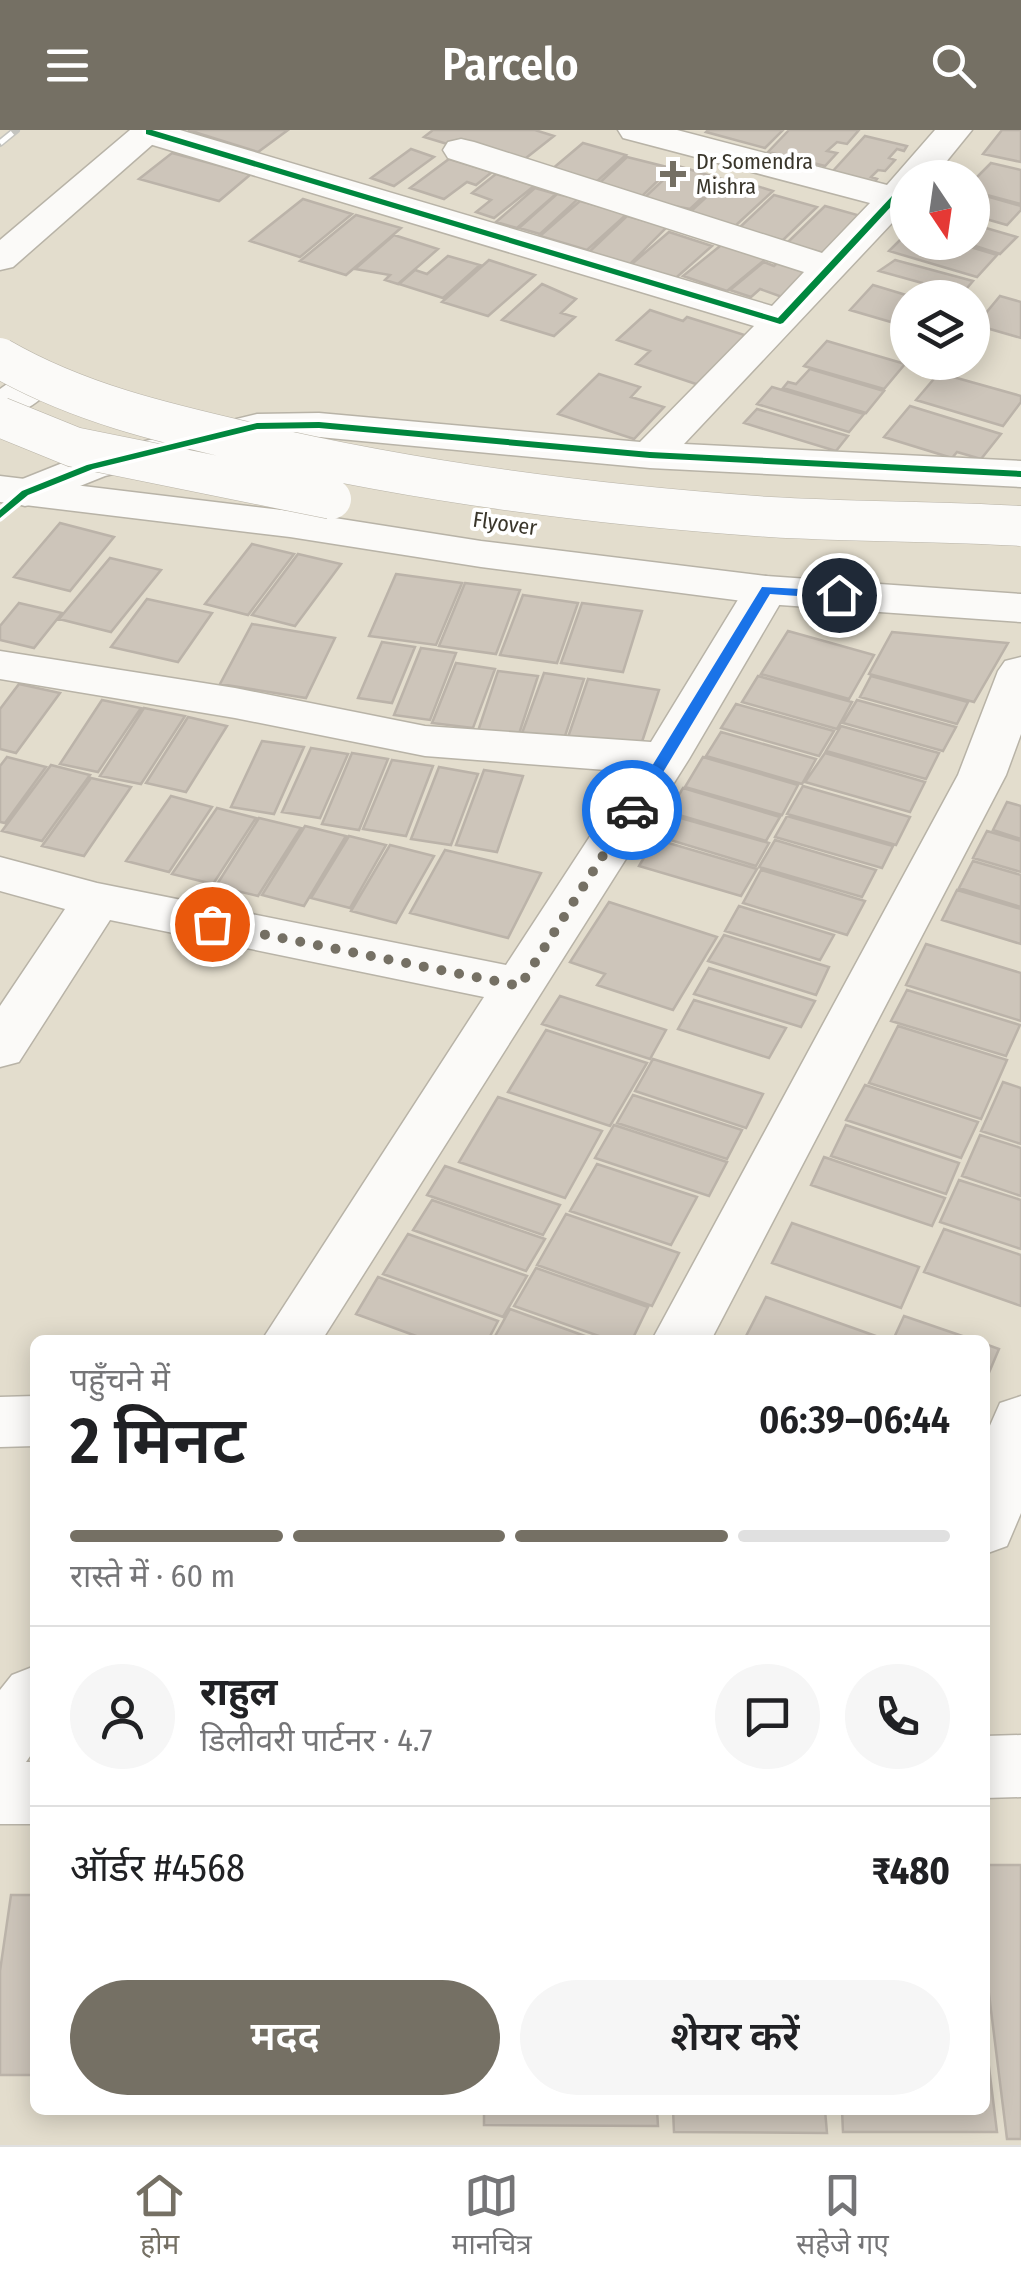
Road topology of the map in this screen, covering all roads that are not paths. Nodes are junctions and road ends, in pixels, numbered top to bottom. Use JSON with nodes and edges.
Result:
{"nodes":[{"id":1,"x":636,"y":130,"type":"edge"},
{"id":2,"x":954,"y":130,"type":"edge"},
{"id":3,"x":150,"y":131,"type":"edge"},
{"id":4,"x":461,"y":150,"type":"dead end"},
{"id":5,"x":928,"y":160,"type":"edge"},
{"id":6,"x":890,"y":184,"type":"edge"},
{"id":7,"x":890,"y":203,"type":"edge"},
{"id":8,"x":0,"y":259,"type":"edge"},
{"id":9,"x":830,"y":268,"type":"junction"},
{"id":10,"x":780,"y":321,"type":"junction"},
{"id":11,"x":0,"y":358,"type":"edge"},
{"id":12,"x":38,"y":381,"type":"junction"},
{"id":13,"x":0,"y":407,"type":"edge"},
{"id":14,"x":0,"y":417,"type":"edge"},
{"id":15,"x":650,"y":455,"type":"junction"},
{"id":16,"x":1021,"y":474,"type":"edge"},
{"id":17,"x":8,"y":499,"type":"edge"},
{"id":18,"x":1021,"y":526,"type":"edge"},
{"id":19,"x":1021,"y":558,"type":"edge"},
{"id":20,"x":766,"y":590,"type":"junction"},
{"id":21,"x":1021,"y":608,"type":"edge"},
{"id":22,"x":0,"y":664,"type":"edge"},
{"id":23,"x":1021,"y":671,"type":"edge"},
{"id":24,"x":665,"y":759,"type":"junction"},
{"id":25,"x":1002,"y":778,"type":"edge"},
{"id":26,"x":0,"y":874,"type":"edge"},
{"id":27,"x":97,"y":900,"type":"junction"},
{"id":28,"x":520,"y":986,"type":"junction"},
{"id":29,"x":0,"y":1048,"type":"edge"},
{"id":30,"x":294,"y":1335,"type":"edge"},
{"id":31,"x":684,"y":1335,"type":"edge"},
{"id":32,"x":30,"y":1421,"type":"edge"},
{"id":33,"x":0,"y":1422,"type":"edge"},
{"id":34,"x":1020,"y":1427,"type":"edge"},
{"id":35,"x":990,"y":1513,"type":"edge"},
{"id":36,"x":30,"y":1703,"type":"edge"},
{"id":37,"x":0,"y":1743,"type":"edge"},
{"id":38,"x":1021,"y":1766,"type":"edge"},
{"id":39,"x":990,"y":1767,"type":"edge"},
{"id":40,"x":30,"y":1792,"type":"edge"},
{"id":41,"x":0,"y":1794,"type":"edge"}],
"edges":[{"from":1,"to":6,"type":"street"},
{"from":2,"to":5,"type":"street"},
{"from":3,"to":8,"type":"street"},
{"from":3,"to":10,"type":"street"},
{"from":4,"to":9,"type":"street"},
{"from":7,"to":9,"type":"street"},
{"from":9,"to":10,"type":"street"},
{"from":10,"to":15,"type":"street"},
{"from":11,"to":12,"type":"street","name":"Flyover","bridge":true},
{"from":12,"to":13,"type":"street"},
{"from":12,"to":18,"type":"street","name":"Flyover","bridge":true},
{"from":14,"to":19,"type":"street","name":"Flyover","bridge":true},
{"from":15,"to":16,"type":"street"},
{"from":15,"to":17,"type":"street"},
{"from":17,"to":20,"type":"street"},
{"from":20,"to":21,"type":"street"},
{"from":20,"to":24,"type":"street"},
{"from":22,"to":24,"type":"street"},
{"from":23,"to":25,"type":"street"},
{"from":24,"to":28,"type":"street"},
{"from":25,"to":31,"type":"street"},
{"from":26,"to":27,"type":"street"},
{"from":27,"to":28,"type":"street"},
{"from":27,"to":29,"type":"street"},
{"from":28,"to":30,"type":"street"},
{"from":32,"to":33,"type":"street"},
{"from":34,"to":35,"type":"street"},
{"from":36,"to":37,"type":"street"},
{"from":38,"to":39,"type":"street"},
{"from":40,"to":41,"type":"street"}]}
